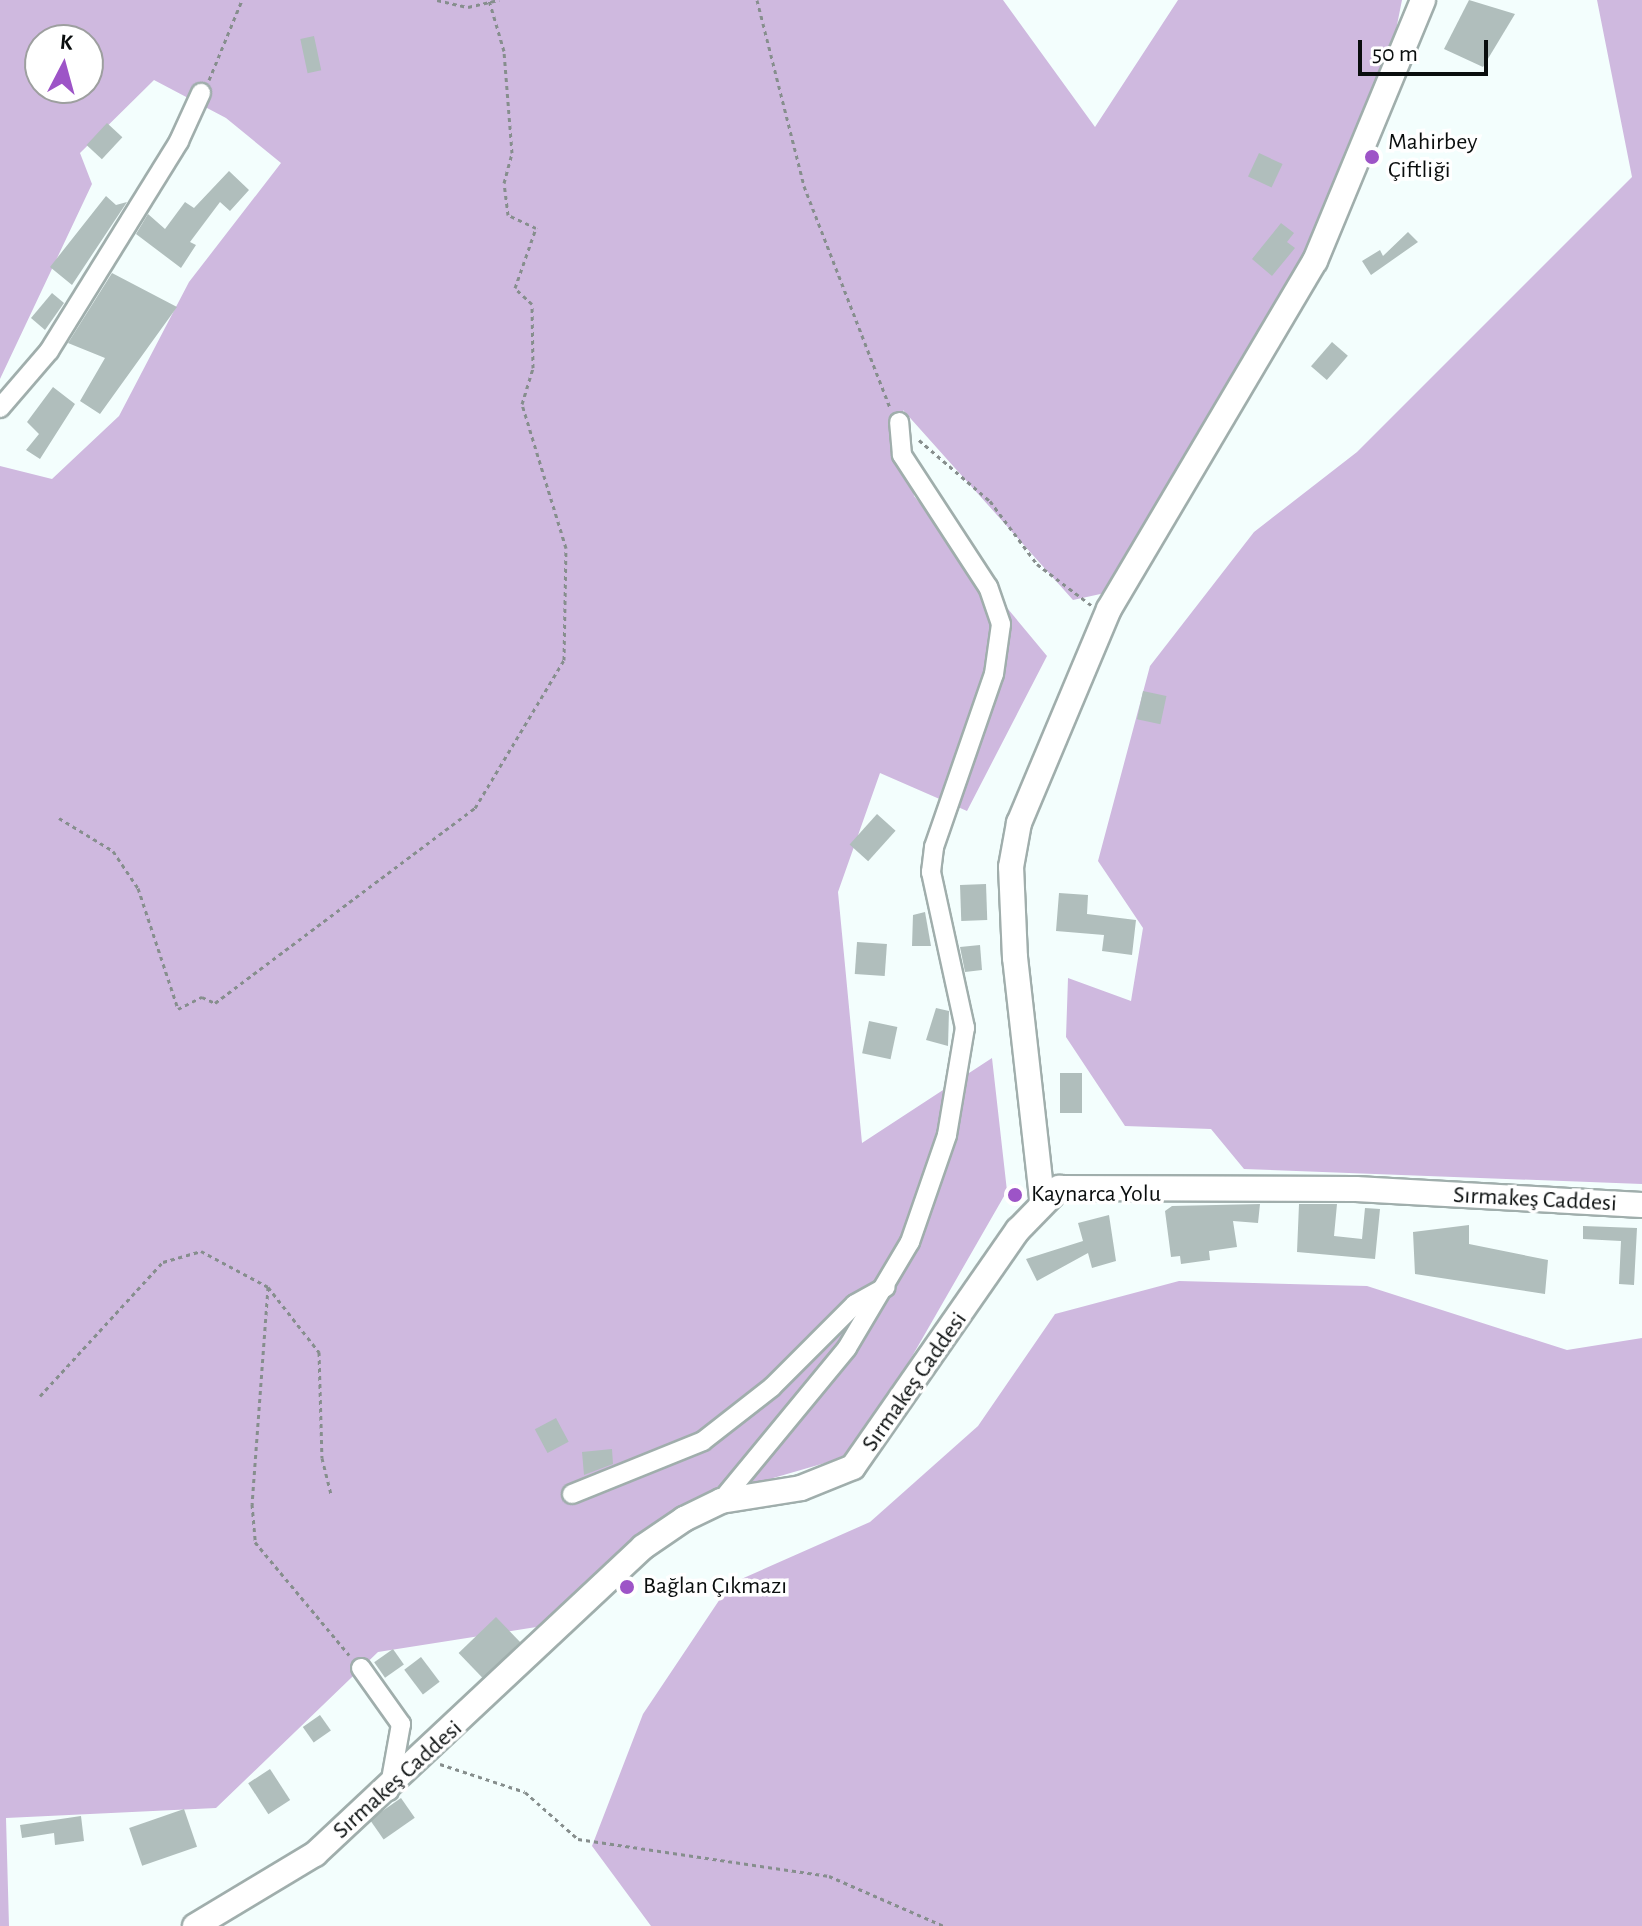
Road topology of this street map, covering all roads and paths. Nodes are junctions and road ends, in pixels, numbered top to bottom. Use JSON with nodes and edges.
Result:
{"nodes":[{"id":1,"x":242,"y":0,"type":"edge"},
{"id":2,"x":437,"y":0,"type":"edge"},
{"id":3,"x":489,"y":0,"type":"edge"},
{"id":4,"x":757,"y":0,"type":"edge"},
{"id":5,"x":1423,"y":0,"type":"edge"},
{"id":6,"x":497,"y":2,"type":"edge"},
{"id":7,"x":201,"y":93,"type":"joint"},
{"id":8,"x":0,"y":408,"type":"edge"},
{"id":9,"x":899,"y":422,"type":"junction"},
{"id":10,"x":1109,"y":609,"type":"junction"},
{"id":11,"x":59,"y":818,"type":"dead end"},
{"id":12,"x":1042,"y":1198,"type":"junction"},
{"id":13,"x":1642,"y":1205,"type":"edge"},
{"id":14,"x":268,"y":1287,"type":"junction"},
{"id":15,"x":886,"y":1287,"type":"junction"},
{"id":16,"x":40,"y":1396,"type":"dead end"},
{"id":17,"x":331,"y":1494,"type":"dead end"},
{"id":18,"x":572,"y":1494,"type":"dead end"},
{"id":19,"x":721,"y":1501,"type":"junction"},
{"id":20,"x":361,"y":1668,"type":"joint"},
{"id":21,"x":424,"y":1758,"type":"junction"},
{"id":22,"x":389,"y":1791,"type":"junction"},
{"id":23,"x":195,"y":1926,"type":"edge"},
{"id":24,"x":944,"y":1926,"type":"edge"}],
"edges":[{"from":1,"to":7,"type":"path"},
{"from":2,"to":6,"type":"path"},
{"from":3,"to":6,"type":"path"},
{"from":4,"to":9,"type":"path"},
{"from":5,"to":10,"type":"main road"},
{"from":6,"to":11,"type":"path"},
{"from":7,"to":8,"type":"street"},
{"from":9,"to":10,"type":"path"},
{"from":9,"to":15,"type":"street"},
{"from":10,"to":12,"type":"main road"},
{"from":12,"to":13,"type":"main road","name":"Sırmakeş Caddesi"},
{"from":12,"to":19,"type":"main road","name":"Sırmakeş Caddesi"},
{"from":14,"to":16,"type":"path"},
{"from":14,"to":17,"type":"path"},
{"from":14,"to":20,"type":"path"},
{"from":15,"to":18,"type":"street"},
{"from":15,"to":19,"type":"street"},
{"from":19,"to":21,"type":"main road","name":"Sırmakeş Caddesi"},
{"from":20,"to":22,"type":"street"},
{"from":21,"to":22,"type":"main road","name":"Sırmakeş Caddesi"},
{"from":21,"to":24,"type":"path"},
{"from":22,"to":23,"type":"main road","name":"Sırmakeş Caddesi"}]}
